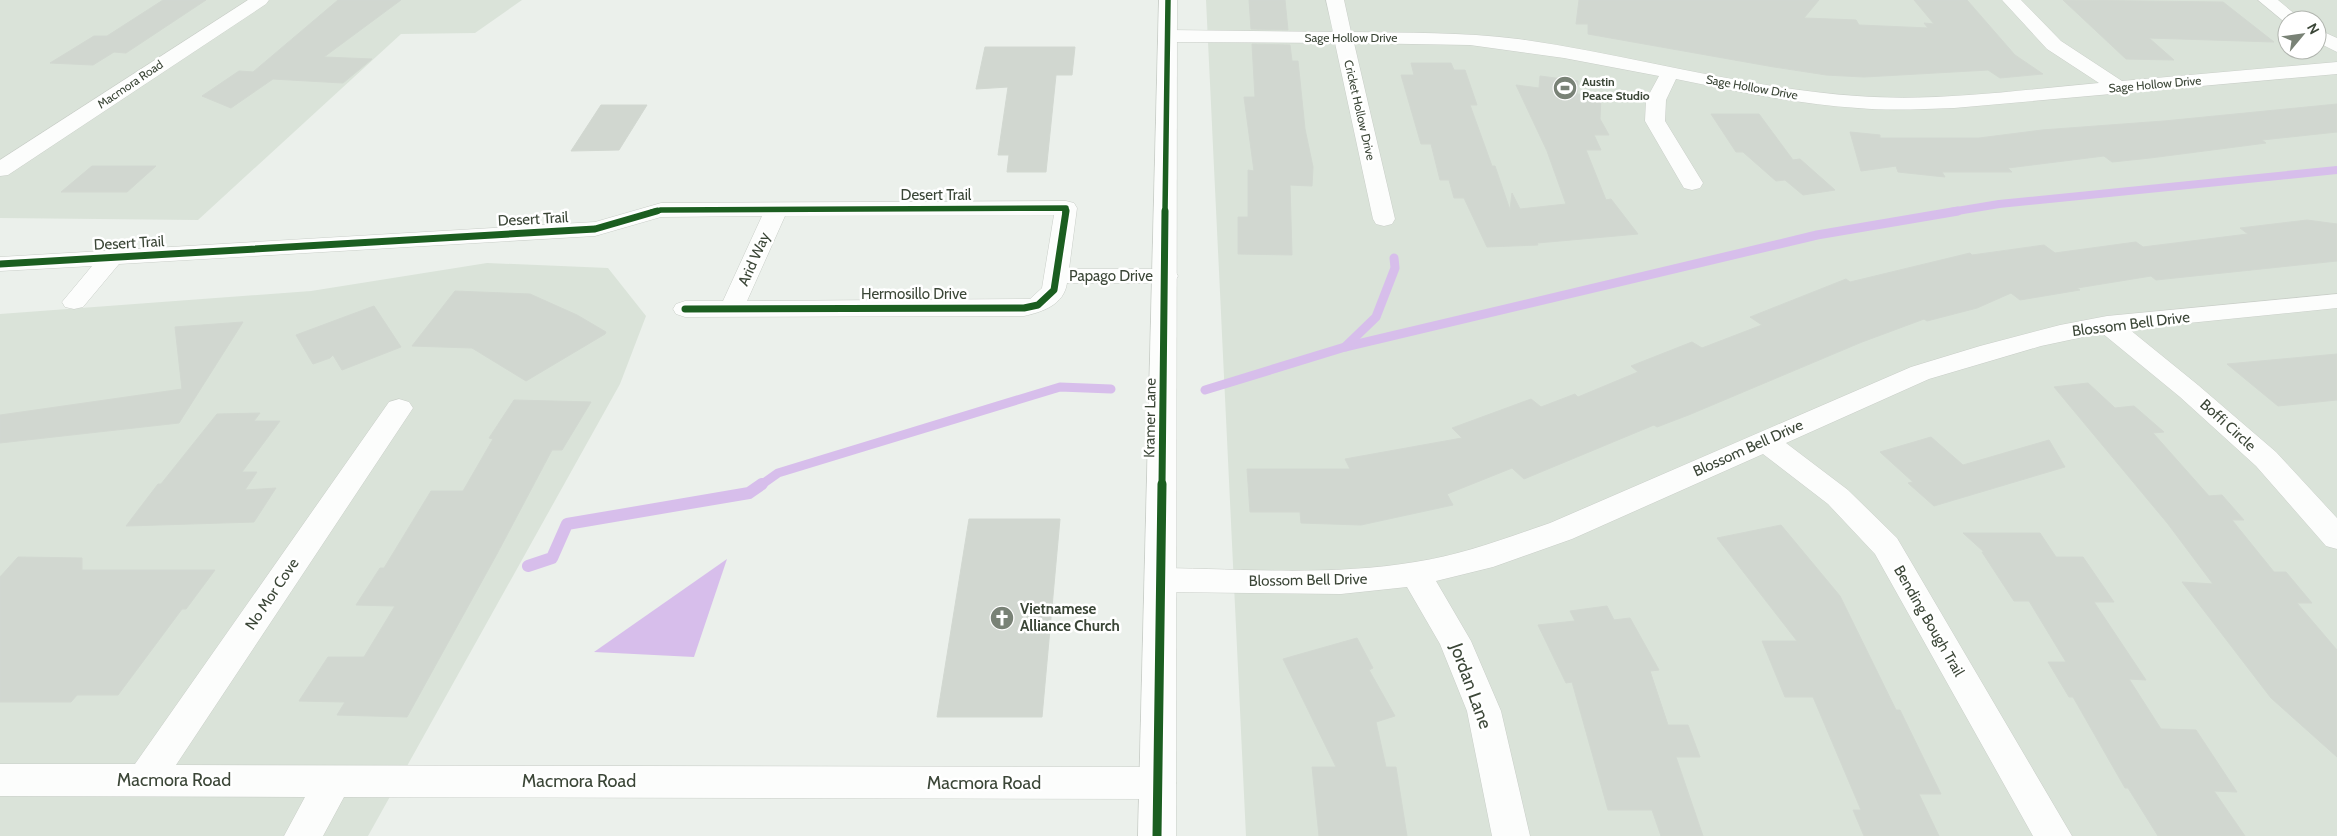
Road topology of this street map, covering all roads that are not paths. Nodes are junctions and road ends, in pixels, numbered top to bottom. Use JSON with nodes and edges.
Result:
{"nodes":[{"id":1,"x":260,"y":0,"type":"edge"},
{"id":2,"x":1168,"y":0,"type":"edge"},
{"id":3,"x":1335,"y":0,"type":"edge"},
{"id":4,"x":2011,"y":0,"type":"edge"},
{"id":5,"x":2267,"y":0,"type":"edge"},
{"id":6,"x":2280,"y":10,"type":"edge"},
{"id":7,"x":1168,"y":36,"type":"junction"},
{"id":8,"x":1344,"y":37,"type":"junction"},
{"id":9,"x":2337,"y":68,"type":"edge"},
{"id":10,"x":1670,"y":72,"type":"junction"},
{"id":11,"x":2118,"y":87,"type":"junction"},
{"id":12,"x":0,"y":170,"type":"edge"},
{"id":13,"x":1692,"y":184,"type":"dead end"},
{"id":14,"x":1066,"y":208,"type":"joint"},
{"id":15,"x":776,"y":210,"type":"junction"},
{"id":16,"x":1384,"y":219,"type":"dead end"},
{"id":17,"x":112,"y":257,"type":"junction"},
{"id":18,"x":0,"y":264,"type":"edge"},
{"id":19,"x":1056,"y":276,"type":"junction"},
{"id":20,"x":1166,"y":276,"type":"junction"},
{"id":21,"x":2337,"y":301,"type":"edge"},
{"id":22,"x":74,"y":302,"type":"dead end"},
{"id":23,"x":732,"y":308,"type":"junction"},
{"id":24,"x":684,"y":309,"type":"dead end"},
{"id":25,"x":2107,"y":324,"type":"junction"},
{"id":26,"x":399,"y":408,"type":"dead end"},
{"id":27,"x":1765,"y":441,"type":"junction"},
{"id":28,"x":2337,"y":538,"type":"edge"},
{"id":29,"x":1416,"y":574,"type":"junction"},
{"id":30,"x":1161,"y":580,"type":"junction"},
{"id":31,"x":0,"y":780,"type":"edge"},
{"id":32,"x":145,"y":780,"type":"junction"},
{"id":33,"x":334,"y":780,"type":"junction"},
{"id":34,"x":1158,"y":783,"type":"junction"},
{"id":35,"x":304,"y":836,"type":"edge"},
{"id":36,"x":1157,"y":836,"type":"edge"},
{"id":37,"x":1512,"y":836,"type":"edge"},
{"id":38,"x":2053,"y":836,"type":"edge"}],
"edges":[{"from":1,"to":12,"type":"street","name":"Macmora Road"},
{"from":2,"to":7,"type":"street","name":"Kramer Lane"},
{"from":3,"to":8,"type":"street","name":"Cricket Hollow Drive"},
{"from":4,"to":11,"type":"street"},
{"from":5,"to":6,"type":"street"},
{"from":7,"to":8,"type":"street","name":"Sage Hollow Drive"},
{"from":7,"to":20,"type":"street","name":"Kramer Lane"},
{"from":8,"to":10,"type":"street","name":"Sage Hollow Drive"},
{"from":8,"to":16,"type":"street","name":"Cricket Hollow Drive"},
{"from":9,"to":11,"type":"street","name":"Sage Hollow Drive"},
{"from":10,"to":11,"type":"street","name":"Sage Hollow Drive"},
{"from":10,"to":13,"type":"street"},
{"from":14,"to":15,"type":"street","name":"Desert Trail"},
{"from":14,"to":19,"type":"street","name":"Hermosillo Drive"},
{"from":15,"to":17,"type":"street","name":"Desert Trail"},
{"from":15,"to":23,"type":"street","name":"Arid Way"},
{"from":17,"to":18,"type":"street","name":"Desert Trail"},
{"from":17,"to":22,"type":"street"},
{"from":19,"to":20,"type":"street","name":"Papago Drive"},
{"from":19,"to":23,"type":"street","name":"Hermosillo Drive"},
{"from":20,"to":30,"type":"street","name":"Kramer Lane"},
{"from":21,"to":25,"type":"street","name":"Blossom Bell Drive"},
{"from":23,"to":24,"type":"street","name":"Hermosillo Drive"},
{"from":25,"to":27,"type":"street","name":"Blossom Bell Drive"},
{"from":25,"to":28,"type":"street","name":"Boffi Circle"},
{"from":26,"to":32,"type":"street","name":"No Mor Cove"},
{"from":27,"to":29,"type":"street","name":"Blossom Bell Drive"},
{"from":27,"to":38,"type":"street","name":"Bending Bough Trail"},
{"from":29,"to":30,"type":"street","name":"Blossom Bell Drive"},
{"from":29,"to":37,"type":"street","name":"Jordan Lane"},
{"from":30,"to":34,"type":"street","name":"Kramer Lane"},
{"from":31,"to":32,"type":"street","name":"Macmora Road"},
{"from":32,"to":33,"type":"street","name":"Macmora Road"},
{"from":33,"to":34,"type":"street","name":"Macmora Road"},
{"from":33,"to":35,"type":"street"},
{"from":34,"to":36,"type":"street","name":"Kramer Lane"}]}
